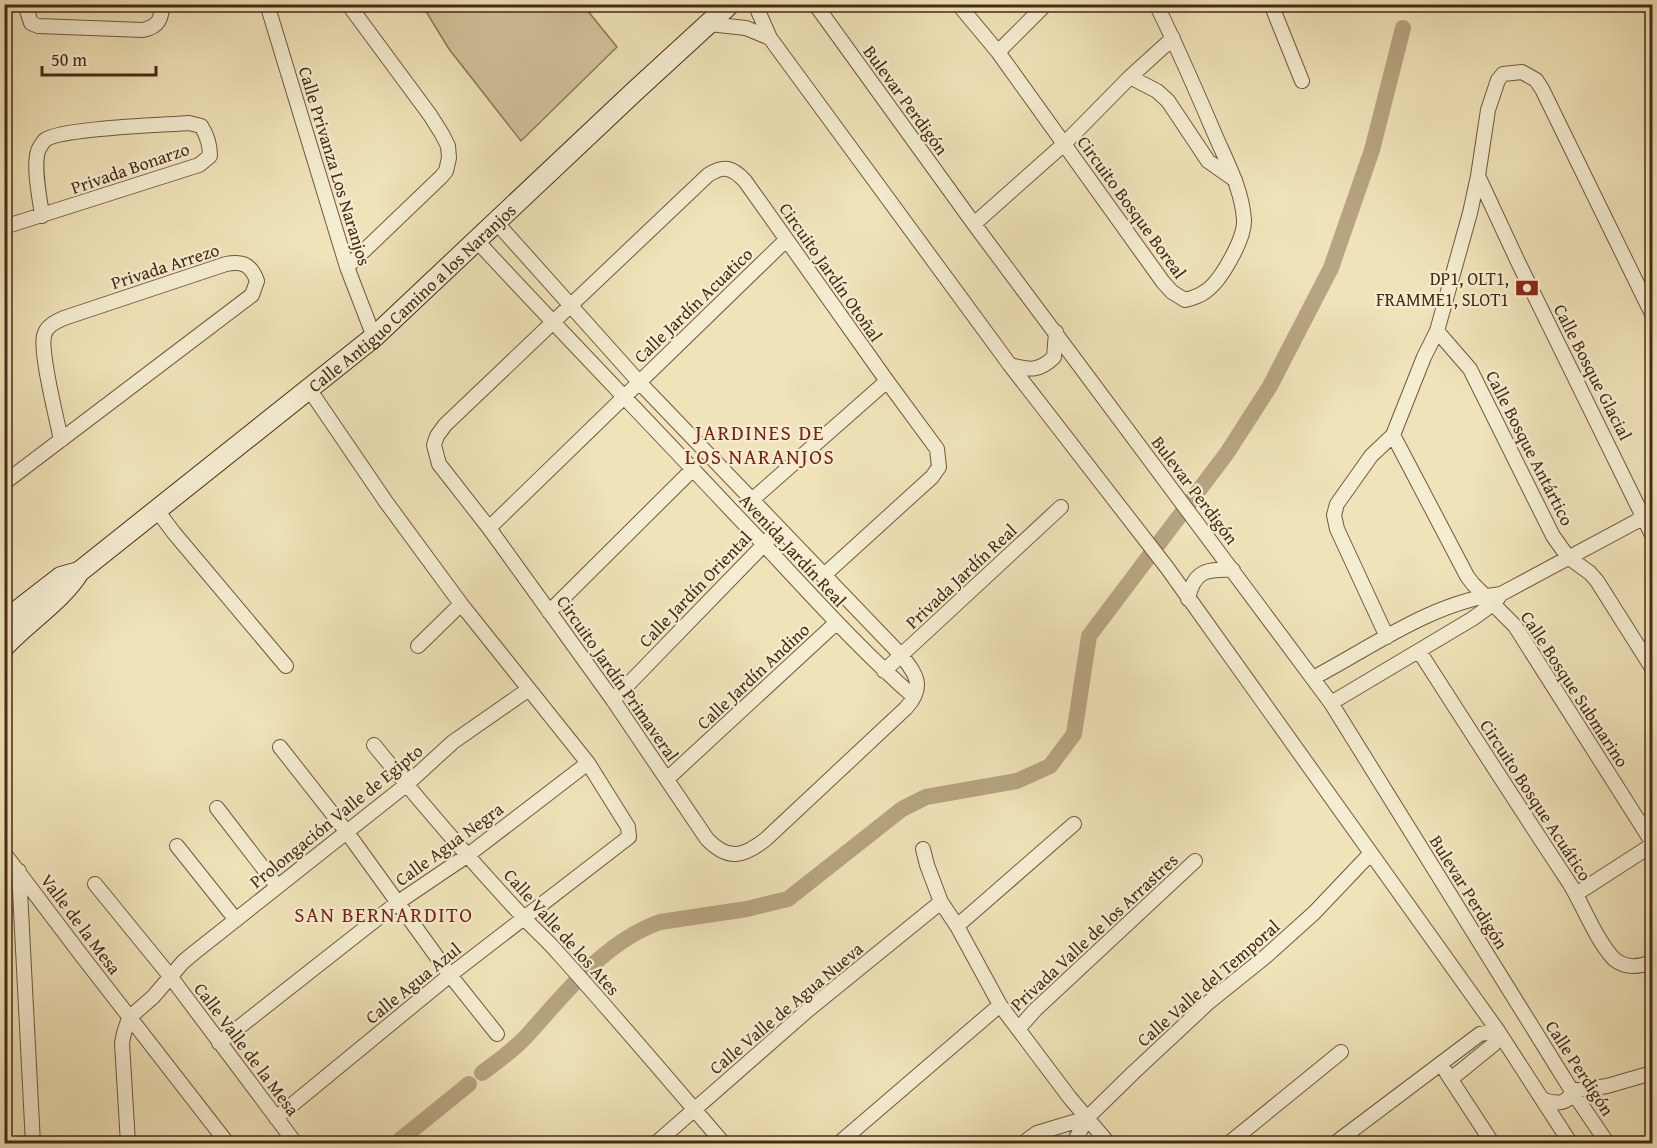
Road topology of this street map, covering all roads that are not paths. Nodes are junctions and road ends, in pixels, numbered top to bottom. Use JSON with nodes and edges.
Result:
{"nodes":[{"id":1,"x":25,"y":4,"type":"edge"},
{"id":2,"x":162,"y":4,"type":"edge"},
{"id":3,"x":267,"y":4,"type":"edge"},
{"id":4,"x":348,"y":4,"type":"edge"},
{"id":5,"x":730,"y":4,"type":"edge"},
{"id":6,"x":755,"y":4,"type":"edge"},
{"id":7,"x":815,"y":4,"type":"edge"},
{"id":8,"x":958,"y":4,"type":"edge"},
{"id":9,"x":1046,"y":4,"type":"edge"},
{"id":10,"x":1156,"y":4,"type":"edge"},
{"id":11,"x":1271,"y":4,"type":"edge"},
{"id":12,"x":709,"y":24,"type":"junction"},
{"id":13,"x":770,"y":38,"type":"junction"},
{"id":14,"x":1173,"y":38,"type":"junction"},
{"id":15,"x":998,"y":52,"type":"junction"},
{"id":16,"x":1130,"y":76,"type":"junction"},
{"id":17,"x":1302,"y":81,"type":"dead end"},
{"id":18,"x":1064,"y":144,"type":"junction"},
{"id":19,"x":1478,"y":176,"type":"junction"},
{"id":20,"x":1234,"y":180,"type":"junction"},
{"id":21,"x":42,"y":216,"type":"junction"},
{"id":22,"x":496,"y":222,"type":"junction"},
{"id":23,"x":974,"y":224,"type":"junction"},
{"id":24,"x":4,"y":227,"type":"edge"},
{"id":25,"x":786,"y":240,"type":"junction"},
{"id":26,"x":477,"y":241,"type":"junction"},
{"id":27,"x":347,"y":267,"type":"junction"},
{"id":28,"x":571,"y":305,"type":"junction"},
{"id":29,"x":1653,"y":314,"type":"edge"},
{"id":30,"x":552,"y":322,"type":"junction"},
{"id":31,"x":1437,"y":331,"type":"junction"},
{"id":32,"x":1056,"y":332,"type":"junction"},
{"id":33,"x":374,"y":337,"type":"junction"},
{"id":34,"x":1010,"y":365,"type":"junction"},
{"id":35,"x":887,"y":381,"type":"junction"},
{"id":36,"x":639,"y":382,"type":"junction"},
{"id":37,"x":309,"y":389,"type":"junction"},
{"id":38,"x":624,"y":395,"type":"junction"},
{"id":39,"x":1393,"y":435,"type":"junction"},
{"id":40,"x":61,"y":440,"type":"junction"},
{"id":41,"x":693,"y":469,"type":"junction"},
{"id":42,"x":4,"y":483,"type":"edge"},
{"id":43,"x":753,"y":499,"type":"junction"},
{"id":44,"x":1061,"y":507,"type":"dead end"},
{"id":45,"x":156,"y":508,"type":"junction"},
{"id":46,"x":1649,"y":515,"type":"edge"},
{"id":47,"x":489,"y":528,"type":"junction"},
{"id":48,"x":779,"y":529,"type":"junction"},
{"id":49,"x":1653,"y":535,"type":"edge"},
{"id":50,"x":764,"y":544,"type":"junction"},
{"id":51,"x":1568,"y":557,"type":"junction"},
{"id":52,"x":1233,"y":570,"type":"junction"},
{"id":53,"x":79,"y":572,"type":"junction"},
{"id":54,"x":824,"y":576,"type":"junction"},
{"id":55,"x":1493,"y":598,"type":"junction"},
{"id":56,"x":1188,"y":599,"type":"junction"},
{"id":57,"x":461,"y":604,"type":"junction"},
{"id":58,"x":549,"y":612,"type":"junction"},
{"id":59,"x":5,"y":620,"type":"edge"},
{"id":60,"x":836,"y":623,"type":"junction"},
{"id":61,"x":1387,"y":637,"type":"junction"},
{"id":62,"x":4,"y":646,"type":"edge"},
{"id":63,"x":418,"y":646,"type":"dead end"},
{"id":64,"x":1419,"y":651,"type":"junction"},
{"id":65,"x":902,"y":655,"type":"junction"},
{"id":66,"x":286,"y":666,"type":"dead end"},
{"id":67,"x":1653,"y":668,"type":"edge"},
{"id":68,"x":884,"y":670,"type":"junction"},
{"id":69,"x":1313,"y":678,"type":"junction"},
{"id":70,"x":529,"y":689,"type":"junction"},
{"id":71,"x":916,"y":691,"type":"junction"},
{"id":72,"x":613,"y":700,"type":"junction"},
{"id":73,"x":1331,"y":703,"type":"junction"},
{"id":74,"x":374,"y":745,"type":"dead end"},
{"id":75,"x":280,"y":747,"type":"dead end"},
{"id":76,"x":588,"y":764,"type":"junction"},
{"id":77,"x":668,"y":779,"type":"junction"},
{"id":78,"x":406,"y":785,"type":"junction"},
{"id":79,"x":217,"y":808,"type":"dead end"},
{"id":80,"x":1074,"y":824,"type":"dead end"},
{"id":81,"x":346,"y":831,"type":"junction"},
{"id":82,"x":1653,"y":843,"type":"edge"},
{"id":83,"x":177,"y":846,"type":"dead end"},
{"id":84,"x":923,"y":849,"type":"dead end"},
{"id":85,"x":1371,"y":852,"type":"junction"},
{"id":86,"x":4,"y":853,"type":"edge"},
{"id":87,"x":468,"y":855,"type":"junction"},
{"id":88,"x":1195,"y":861,"type":"dead end"},
{"id":89,"x":19,"y":871,"type":"junction"},
{"id":90,"x":96,"y":884,"type":"dead end"},
{"id":91,"x":277,"y":886,"type":"junction"},
{"id":92,"x":1576,"y":894,"type":"junction"},
{"id":93,"x":941,"y":902,"type":"junction"},
{"id":94,"x":397,"y":903,"type":"junction"},
{"id":95,"x":524,"y":918,"type":"junction"},
{"id":96,"x":236,"y":920,"type":"junction"},
{"id":97,"x":957,"y":926,"type":"junction"},
{"id":98,"x":1653,"y":962,"type":"edge"},
{"id":99,"x":450,"y":975,"type":"junction"},
{"id":100,"x":170,"y":976,"type":"junction"},
{"id":101,"x":1000,"y":1005,"type":"junction"},
{"id":102,"x":1523,"y":1012,"type":"joint"},
{"id":103,"x":129,"y":1018,"type":"junction"},
{"id":104,"x":1019,"y":1028,"type":"junction"},
{"id":105,"x":1498,"y":1031,"type":"junction"},
{"id":106,"x":497,"y":1034,"type":"dead end"},
{"id":107,"x":219,"y":1043,"type":"junction"},
{"id":108,"x":1341,"y":1052,"type":"dead end"},
{"id":109,"x":1439,"y":1063,"type":"junction"},
{"id":110,"x":1653,"y":1073,"type":"edge"},
{"id":111,"x":1451,"y":1079,"type":"junction"},
{"id":112,"x":1572,"y":1091,"type":"junction"},
{"id":113,"x":1544,"y":1101,"type":"junction"},
{"id":114,"x":695,"y":1110,"type":"junction"},
{"id":115,"x":276,"y":1118,"type":"junction"},
{"id":116,"x":1087,"y":1118,"type":"junction"},
{"id":117,"x":224,"y":1140,"type":"edge"},
{"id":118,"x":33,"y":1143,"type":"edge"},
{"id":119,"x":128,"y":1143,"type":"edge"},
{"id":120,"x":296,"y":1143,"type":"edge"},
{"id":121,"x":655,"y":1143,"type":"edge"},
{"id":122,"x":724,"y":1143,"type":"edge"},
{"id":123,"x":838,"y":1143,"type":"edge"},
{"id":124,"x":1022,"y":1143,"type":"edge"},
{"id":125,"x":1073,"y":1143,"type":"edge"},
{"id":126,"x":1109,"y":1143,"type":"edge"},
{"id":127,"x":1228,"y":1143,"type":"edge"},
{"id":128,"x":1334,"y":1143,"type":"edge"},
{"id":129,"x":1493,"y":1143,"type":"edge"},
{"id":130,"x":1571,"y":1143,"type":"edge"},
{"id":131,"x":1608,"y":1143,"type":"edge"}],
"edges":[{"from":1,"to":2,"type":"street"},
{"from":3,"to":27,"type":"street","name":"Calle Privanza Los Naranjos"},
{"from":4,"to":27,"type":"street"},
{"from":5,"to":12,"type":"street","name":"Calle Antiguo Camino a los Naranjos"},
{"from":6,"to":13,"type":"street"},
{"from":7,"to":23,"type":"street","name":"Bulevar Perdigón"},
{"from":8,"to":15,"type":"street","name":"Circuito Bosque Boreal"},
{"from":9,"to":15,"type":"street"},
{"from":10,"to":14,"type":"street","name":"Circuito Bosque Boreal"},
{"from":11,"to":17,"type":"street"},
{"from":12,"to":13,"type":"street"},
{"from":12,"to":22,"type":"street","name":"Calle Antiguo Camino a los Naranjos"},
{"from":13,"to":34,"type":"street"},
{"from":14,"to":16,"type":"street"},
{"from":14,"to":20,"type":"street","name":"Circuito Bosque Boreal"},
{"from":15,"to":18,"type":"street","name":"Circuito Bosque Boreal"},
{"from":16,"to":18,"type":"street"},
{"from":16,"to":20,"type":"street"},
{"from":18,"to":20,"type":"street","name":"Circuito Bosque Boreal"},
{"from":18,"to":23,"type":"street"},
{"from":19,"to":29,"type":"street"},
{"from":19,"to":31,"type":"street"},
{"from":19,"to":46,"type":"street","name":"Calle Bosque Glacial"},
{"from":21,"to":21,"type":"street","name":"Privada Bonarzo"},
{"from":21,"to":24,"type":"street","name":"Privada Bonarzo"},
{"from":22,"to":26,"type":"street","name":"Calle Antiguo Camino a los Naranjos"},
{"from":22,"to":28,"type":"street","name":"Avenida Jardín Real"},
{"from":23,"to":32,"type":"street","name":"Bulevar Perdigón"},
{"from":25,"to":28,"type":"street","name":"Circuito Jardín Otoñal"},
{"from":25,"to":35,"type":"street","name":"Circuito Jardín Otoñal"},
{"from":25,"to":36,"type":"street","name":"Calle Jardín Acuatico"},
{"from":26,"to":30,"type":"street","name":"Avenida Jardín Real"},
{"from":26,"to":33,"type":"street","name":"Calle Antiguo Camino a los Naranjos"},
{"from":27,"to":33,"type":"street","name":"Calle Privanza Los Naranjos"},
{"from":28,"to":30,"type":"street","name":"Circuito Jardín Otoñal"},
{"from":28,"to":36,"type":"street","name":"Avenida Jardín Real"},
{"from":30,"to":38,"type":"street","name":"Avenida Jardín Real"},
{"from":30,"to":47,"type":"street","name":"Circuito Jardín Primaveral"},
{"from":31,"to":39,"type":"street"},
{"from":31,"to":51,"type":"street","name":"Calle Bosque Antártico"},
{"from":32,"to":34,"type":"street"},
{"from":32,"to":52,"type":"street","name":"Bulevar Perdigón"},
{"from":33,"to":37,"type":"street","name":"Calle Antiguo Camino a los Naranjos"},
{"from":34,"to":56,"type":"street"},
{"from":35,"to":43,"type":"street"},
{"from":35,"to":54,"type":"street","name":"Circuito Jardín Otoñal"},
{"from":36,"to":38,"type":"street","name":"Calle Jardín Acuatico"},
{"from":36,"to":43,"type":"street","name":"Avenida Jardín Real"},
{"from":37,"to":45,"type":"street","name":"Calle Antiguo Camino a los Naranjos"},
{"from":37,"to":57,"type":"street"},
{"from":38,"to":41,"type":"street","name":"Avenida Jardín Real"},
{"from":38,"to":47,"type":"street","name":"Calle Jardín Acuatico"},
{"from":39,"to":55,"type":"street","name":"Calle Bosque Submarino"},
{"from":39,"to":61,"type":"street"},
{"from":40,"to":40,"type":"street","name":"Privada Arrezo"},
{"from":40,"to":42,"type":"street","name":"Privada Arrezo"},
{"from":41,"to":50,"type":"street","name":"Avenida Jardín Real"},
{"from":41,"to":58,"type":"street"},
{"from":43,"to":48,"type":"street","name":"Avenida Jardín Real"},
{"from":44,"to":65,"type":"street","name":"Privada Jardín Real"},
{"from":45,"to":53,"type":"street","name":"Calle Antiguo Camino a los Naranjos"},
{"from":45,"to":66,"type":"street"},
{"from":46,"to":49,"type":"street"},
{"from":46,"to":51,"type":"street"},
{"from":47,"to":58,"type":"street","name":"Circuito Jardín Primaveral"},
{"from":48,"to":50,"type":"street","name":"Calle Jardín Oriental"},
{"from":48,"to":54,"type":"street","name":"Avenida Jardín Real"},
{"from":50,"to":60,"type":"street","name":"Avenida Jardín Real"},
{"from":50,"to":72,"type":"street","name":"Calle Jardín Oriental"},
{"from":51,"to":55,"type":"street"},
{"from":51,"to":67,"type":"street","name":"Calle Bosque Antártico"},
{"from":52,"to":56,"type":"street"},
{"from":52,"to":69,"type":"street","name":"Bulevar Perdigón"},
{"from":53,"to":59,"type":"street","name":"Calle Antiguo Camino a los Naranjos"},
{"from":53,"to":62,"type":"street","name":"Calle Antiguo Camino a los Naranjos"},
{"from":54,"to":65,"type":"street","name":"Avenida Jardín Real"},
{"from":55,"to":61,"type":"street"},
{"from":55,"to":64,"type":"street"},
{"from":55,"to":82,"type":"street","name":"Calle Bosque Submarino"},
{"from":56,"to":85,"type":"street"},
{"from":57,"to":63,"type":"street"},
{"from":57,"to":70,"type":"street"},
{"from":58,"to":72,"type":"street","name":"Circuito Jardín Primaveral"},
{"from":60,"to":68,"type":"street","name":"Avenida Jardín Real"},
{"from":60,"to":77,"type":"street","name":"Calle Jardín Andino"},
{"from":61,"to":69,"type":"street"},
{"from":64,"to":73,"type":"street"},
{"from":64,"to":92,"type":"street","name":"Circuito Bosque Acuático"},
{"from":65,"to":68,"type":"street","name":"Privada Jardín Real"},
{"from":65,"to":71,"type":"street","name":"Avenida Jardín Real"},
{"from":68,"to":71,"type":"street","name":"Avenida Jardín Real"},
{"from":69,"to":73,"type":"street","name":"Bulevar Perdigón"},
{"from":70,"to":76,"type":"street"},
{"from":70,"to":78,"type":"street","name":"Prolongación Valle de Egipto"},
{"from":71,"to":77,"type":"street","name":"Circuito Jardín Primaveral"},
{"from":72,"to":77,"type":"street","name":"Circuito Jardín Primaveral"},
{"from":73,"to":102,"type":"street","name":"Bulevar Perdigón"},
{"from":74,"to":78,"type":"street","name":"Calle Valle de los Ates"},
{"from":75,"to":81,"type":"street"},
{"from":76,"to":87,"type":"street","name":"Calle Agua Negra"},
{"from":76,"to":95,"type":"street","name":"Calle Agua Azul"},
{"from":78,"to":81,"type":"street","name":"Prolongación Valle de Egipto"},
{"from":78,"to":87,"type":"street","name":"Calle Valle de los Ates"},
{"from":79,"to":91,"type":"street"},
{"from":80,"to":97,"type":"street"},
{"from":81,"to":91,"type":"street","name":"Prolongación Valle de Egipto"},
{"from":81,"to":94,"type":"street"},
{"from":82,"to":92,"type":"street"},
{"from":83,"to":96,"type":"street"},
{"from":84,"to":93,"type":"street"},
{"from":85,"to":105,"type":"street"},
{"from":85,"to":116,"type":"street","name":"Calle Valle del Temporal"},
{"from":86,"to":89,"type":"street","name":"Valle de la Mesa"},
{"from":87,"to":94,"type":"street","name":"Calle Agua Negra"},
{"from":87,"to":95,"type":"street","name":"Calle Valle de los Ates"},
{"from":88,"to":104,"type":"street","name":"Privada Valle de los Arrastres"},
{"from":89,"to":103,"type":"street","name":"Valle de la Mesa"},
{"from":89,"to":118,"type":"street"},
{"from":90,"to":100,"type":"street","name":"Calle Valle de la Mesa"},
{"from":91,"to":96,"type":"street","name":"Prolongación Valle de Egipto"},
{"from":92,"to":98,"type":"street","name":"Circuito Bosque Acuático"},
{"from":93,"to":97,"type":"street"},
{"from":93,"to":114,"type":"street","name":"Calle Valle de Agua Nueva"},
{"from":94,"to":99,"type":"street"},
{"from":94,"to":107,"type":"street","name":"Calle Agua Negra"},
{"from":95,"to":99,"type":"street","name":"Calle Agua Azul"},
{"from":95,"to":114,"type":"street","name":"Calle Valle de los Ates"},
{"from":96,"to":100,"type":"street","name":"Prolongación Valle de Egipto"},
{"from":97,"to":101,"type":"street"},
{"from":99,"to":106,"type":"street"},
{"from":99,"to":115,"type":"street","name":"Calle Agua Azul"},
{"from":100,"to":103,"type":"street","name":"Prolongación Valle de Egipto"},
{"from":100,"to":107,"type":"street","name":"Calle Valle de la Mesa"},
{"from":101,"to":104,"type":"street"},
{"from":101,"to":123,"type":"street"},
{"from":102,"to":112,"type":"street","name":"Calle Perdigón"},
{"from":103,"to":117,"type":"street","name":"Valle de la Mesa"},
{"from":103,"to":119,"type":"street"},
{"from":104,"to":116,"type":"street"},
{"from":105,"to":109,"type":"street"},
{"from":105,"to":111,"type":"street"},
{"from":105,"to":113,"type":"street"},
{"from":107,"to":115,"type":"street","name":"Calle Valle de la Mesa"},
{"from":108,"to":127,"type":"street"},
{"from":109,"to":111,"type":"street"},
{"from":109,"to":128,"type":"street"},
{"from":110,"to":112,"type":"street"},
{"from":111,"to":129,"type":"street"},
{"from":112,"to":113,"type":"street"},
{"from":112,"to":131,"type":"street","name":"Calle Perdigón"},
{"from":113,"to":130,"type":"street"},
{"from":114,"to":121,"type":"street","name":"Calle Valle de Agua Nueva"},
{"from":114,"to":122,"type":"street","name":"Calle Valle de los Ates"},
{"from":115,"to":120,"type":"street","name":"Calle Valle de la Mesa"},
{"from":116,"to":124,"type":"street"},
{"from":116,"to":125,"type":"street","name":"Calle Valle del Temporal"},
{"from":116,"to":126,"type":"street"}]}
